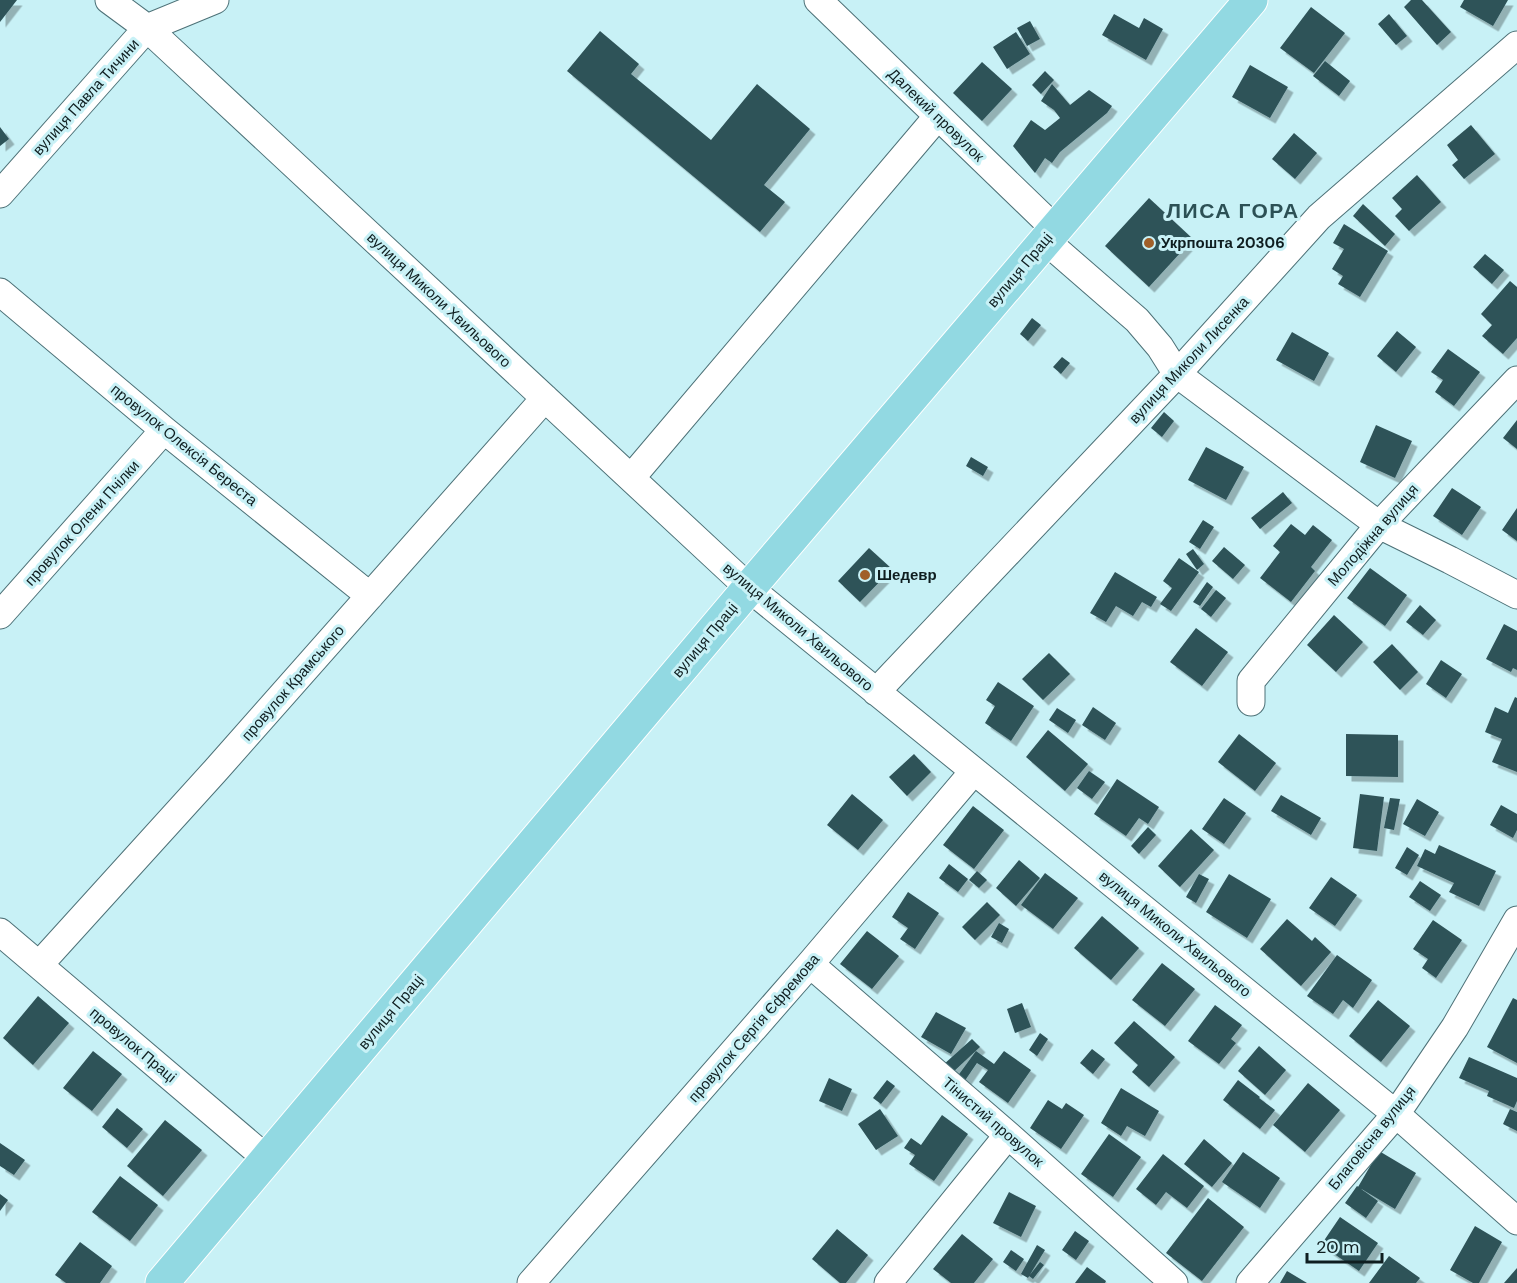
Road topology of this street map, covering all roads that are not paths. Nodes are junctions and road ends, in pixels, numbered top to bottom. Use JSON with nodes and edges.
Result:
{"nodes":[{"id":1,"x":215,"y":0,"type":"edge"},
{"id":2,"x":818,"y":0,"type":"edge"},
{"id":3,"x":1251,"y":0,"type":"edge"},
{"id":4,"x":111,"y":1,"type":"edge"},
{"id":5,"x":147,"y":28,"type":"junction"},
{"id":6,"x":1517,"y":45,"type":"edge"},
{"id":7,"x":938,"y":116,"type":"junction"},
{"id":8,"x":0,"y":194,"type":"edge"},
{"id":9,"x":1050,"y":235,"type":"junction"},
{"id":10,"x":0,"y":292,"type":"edge"},
{"id":11,"x":1177,"y":374,"type":"junction"},
{"id":12,"x":1517,"y":380,"type":"edge"},
{"id":13,"x":545,"y":398,"type":"junction"},
{"id":14,"x":164,"y":430,"type":"junction"},
{"id":15,"x":631,"y":478,"type":"junction"},
{"id":16,"x":1379,"y":525,"type":"junction"},
{"id":17,"x":749,"y":588,"type":"junction"},
{"id":18,"x":1517,"y":595,"type":"edge"},
{"id":19,"x":370,"y":596,"type":"junction"},
{"id":20,"x":0,"y":615,"type":"edge"},
{"id":21,"x":876,"y":692,"type":"junction"},
{"id":22,"x":1251,"y":702,"type":"dead end"},
{"id":23,"x":974,"y":771,"type":"junction"},
{"id":24,"x":1517,"y":920,"type":"edge"},
{"id":25,"x":0,"y":932,"type":"edge"},
{"id":26,"x":810,"y":964,"type":"junction"},
{"id":27,"x":39,"y":965,"type":"junction"},
{"id":28,"x":1396,"y":1114,"type":"junction"},
{"id":29,"x":1008,"y":1135,"type":"junction"},
{"id":30,"x":267,"y":1159,"type":"junction"},
{"id":31,"x":1517,"y":1221,"type":"edge"},
{"id":32,"x":162,"y":1283,"type":"edge"},
{"id":33,"x":531,"y":1283,"type":"edge"},
{"id":34,"x":888,"y":1283,"type":"edge"},
{"id":35,"x":1174,"y":1283,"type":"edge"},
{"id":36,"x":1250,"y":1283,"type":"edge"}],
"edges":[{"from":1,"to":5,"type":"street","name":"вулиця Павла Тичини"},
{"from":2,"to":7,"type":"street","name":"Далекий провулок"},
{"from":3,"to":9,"type":"main road","name":"вулиця Праці"},
{"from":4,"to":5,"type":"street","name":"вулиця Миколи Хвильового"},
{"from":5,"to":8,"type":"street","name":"вулиця Павла Тичини"},
{"from":5,"to":13,"type":"street","name":"вулиця Миколи Хвильового"},
{"from":6,"to":11,"type":"street","name":"вулиця Миколи Лисенка"},
{"from":7,"to":9,"type":"street","name":"Далекий провулок"},
{"from":7,"to":15,"type":"street"},
{"from":9,"to":11,"type":"street","name":"Далекий провулок"},
{"from":9,"to":17,"type":"main road","name":"вулиця Праці"},
{"from":10,"to":14,"type":"street","name":"провулок Олексія Береста"},
{"from":11,"to":16,"type":"street"},
{"from":11,"to":21,"type":"street","name":"вулиця Миколи Лисенка"},
{"from":12,"to":16,"type":"street","name":"Молодіжна вулиця"},
{"from":13,"to":15,"type":"street","name":"вулиця Миколи Хвильового"},
{"from":13,"to":19,"type":"street","name":"провулок Крамського"},
{"from":14,"to":19,"type":"street","name":"провулок Олексія Береста"},
{"from":14,"to":20,"type":"street","name":"провулок Олени Пчілки"},
{"from":15,"to":17,"type":"street","name":"вулиця Миколи Хвильового"},
{"from":16,"to":18,"type":"street"},
{"from":16,"to":22,"type":"street","name":"Молодіжна вулиця"},
{"from":17,"to":21,"type":"street","name":"вулиця Миколи Хвильового"},
{"from":17,"to":30,"type":"main road","name":"вулиця Праці"},
{"from":19,"to":27,"type":"street","name":"провулок Крамського"},
{"from":21,"to":23,"type":"street","name":"вулиця Миколи Хвильового"},
{"from":23,"to":26,"type":"street","name":"провулок Сергія Єфремова"},
{"from":23,"to":28,"type":"street","name":"вулиця Миколи Хвильового"},
{"from":24,"to":28,"type":"street","name":"Благовісна вулиця"},
{"from":25,"to":27,"type":"street","name":"провулок Праці"},
{"from":26,"to":29,"type":"street","name":"Тінистий провулок"},
{"from":26,"to":33,"type":"street","name":"провулок Сергія Єфремова"},
{"from":27,"to":30,"type":"street","name":"провулок Праці"},
{"from":28,"to":31,"type":"street","name":"вулиця Миколи Хвильового"},
{"from":28,"to":36,"type":"street","name":"Благовісна вулиця"},
{"from":29,"to":34,"type":"street"},
{"from":29,"to":35,"type":"street","name":"Тінистий провулок"},
{"from":30,"to":32,"type":"main road","name":"вулиця Праці"}]}
